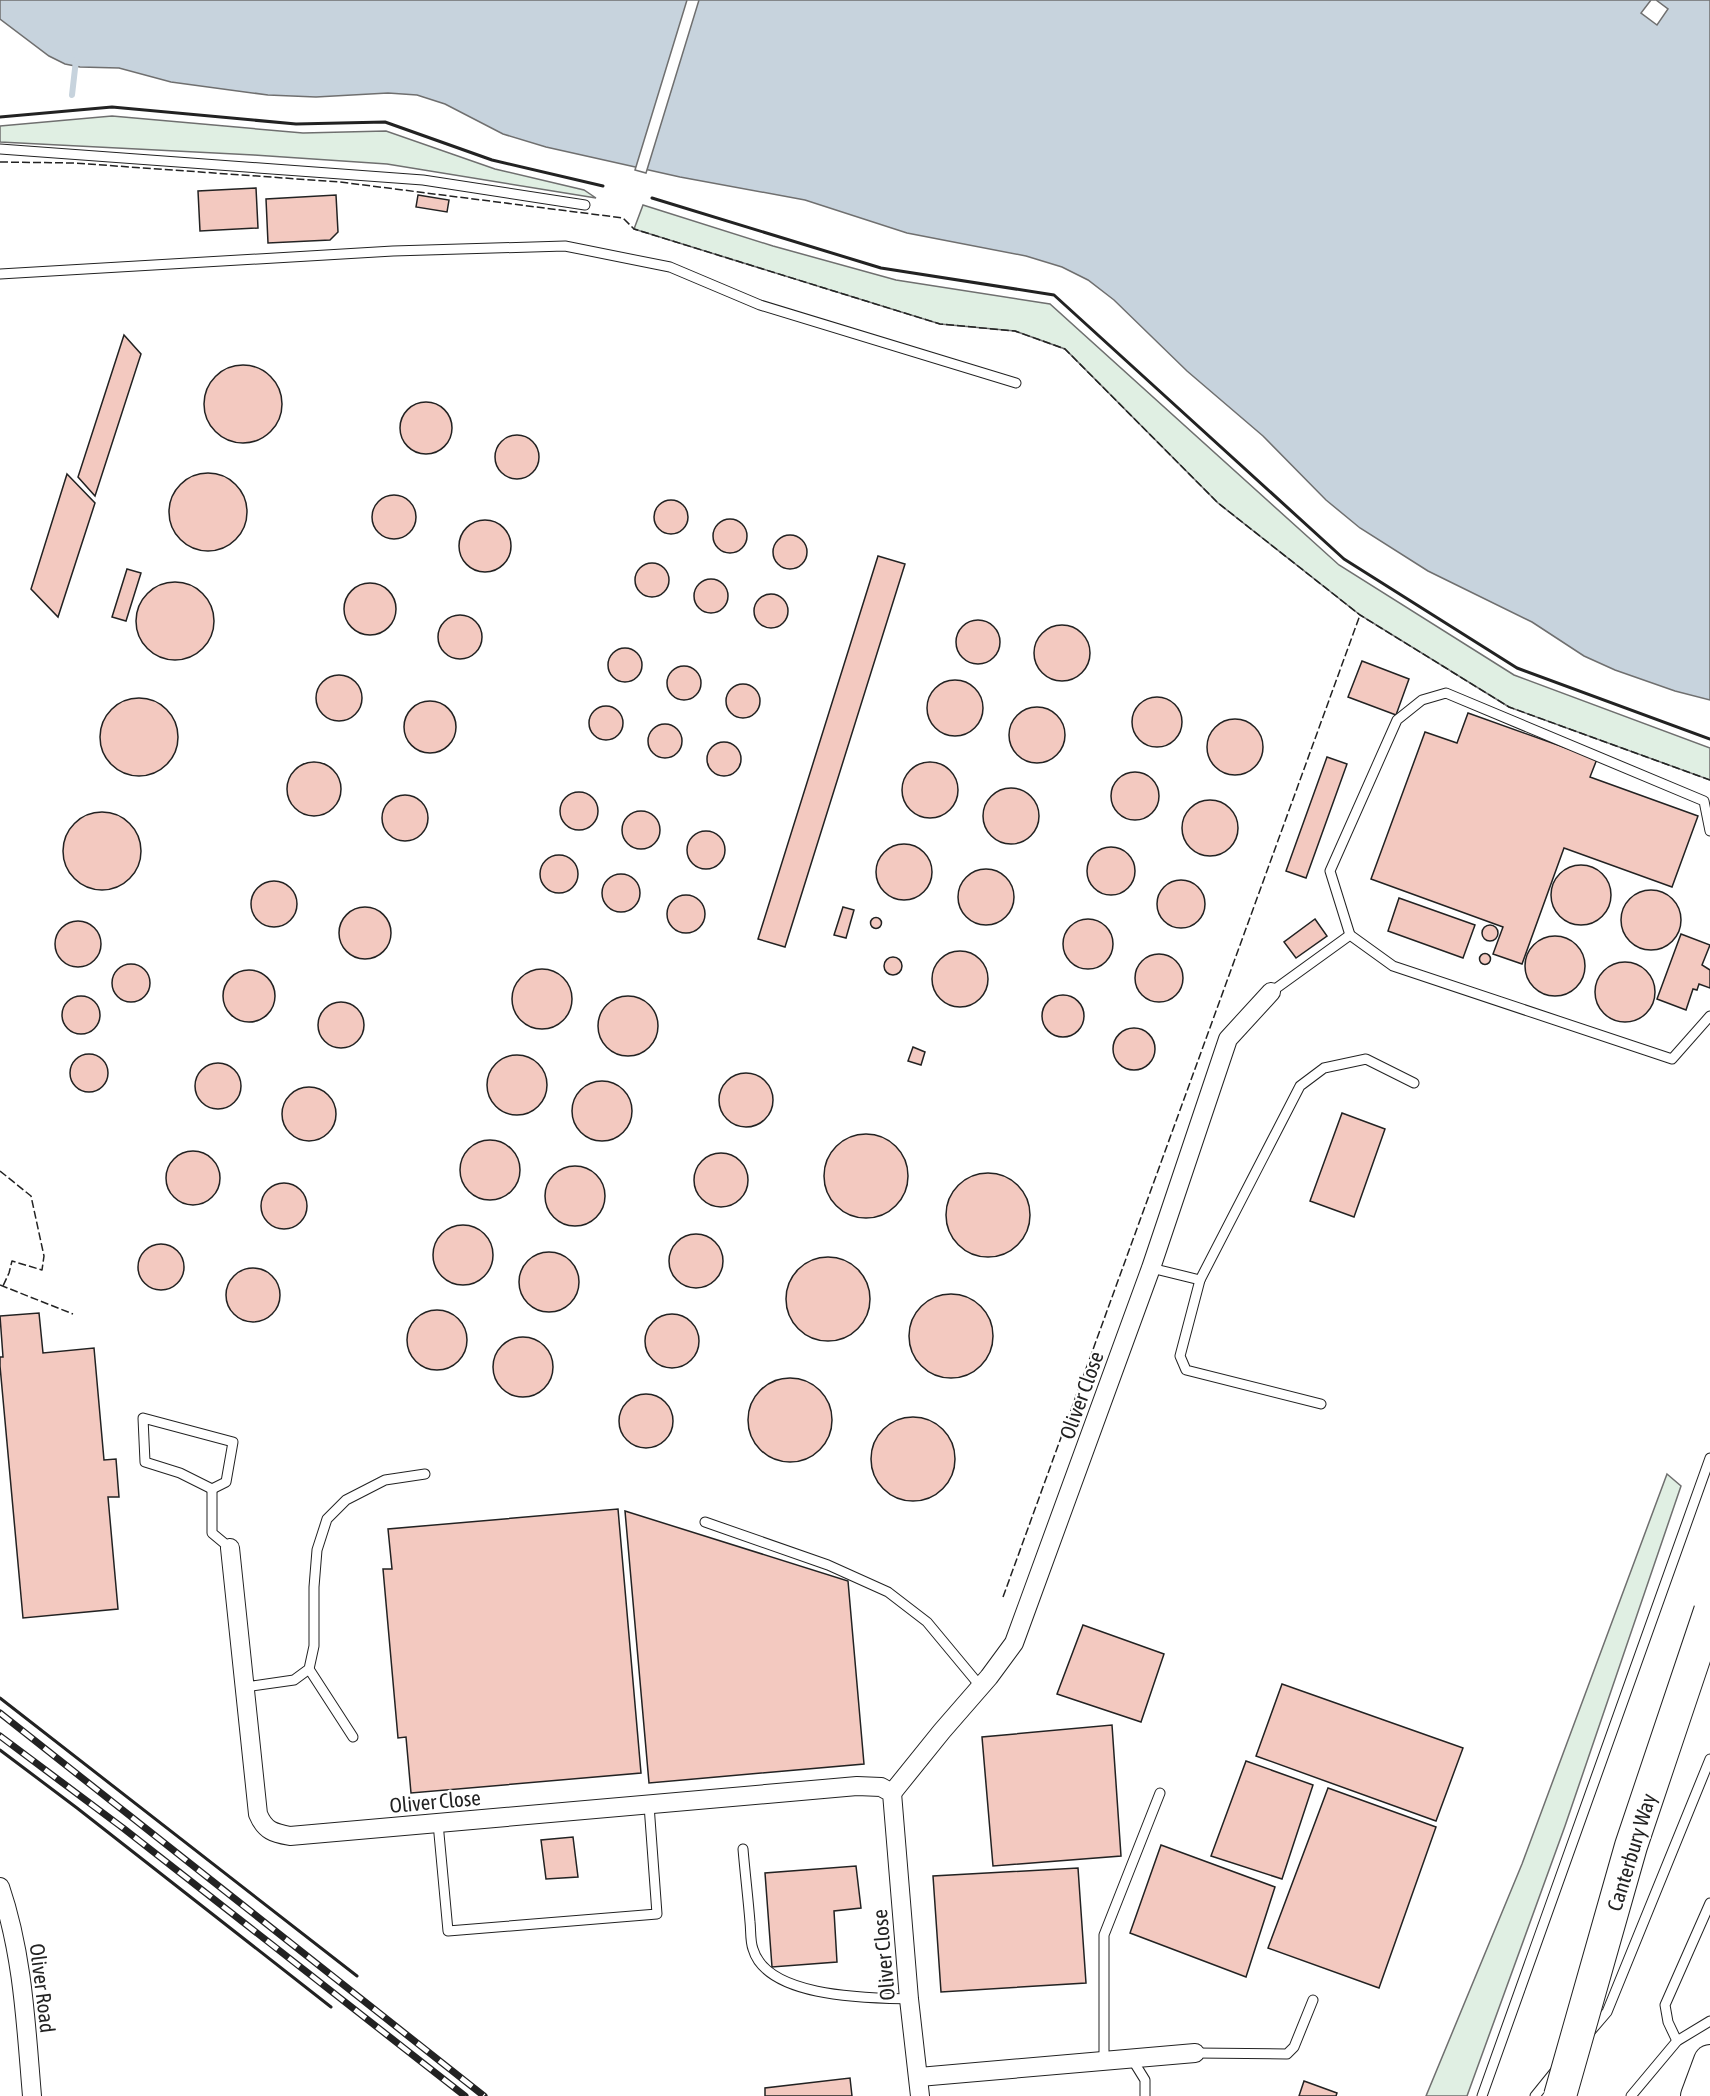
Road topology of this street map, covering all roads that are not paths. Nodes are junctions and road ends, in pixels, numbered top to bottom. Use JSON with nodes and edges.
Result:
{"nodes":[{"id":1,"x":0,"y":148,"type":"edge"},
{"id":2,"x":585,"y":205,"type":"dead end"},
{"id":3,"x":0,"y":274,"type":"edge"},
{"id":4,"x":1016,"y":383,"type":"dead end"},
{"id":5,"x":1710,"y":831,"type":"edge"},
{"id":6,"x":1350,"y":935,"type":"junction"},
{"id":7,"x":1271,"y":992,"type":"joint"},
{"id":8,"x":1710,"y":1016,"type":"edge"},
{"id":9,"x":1414,"y":1083,"type":"dead end"},
{"id":10,"x":1151,"y":1268,"type":"junction"},
{"id":11,"x":1200,"y":1281,"type":"junction"},
{"id":12,"x":1321,"y":1404,"type":"dead end"},
{"id":13,"x":1710,"y":1458,"type":"edge"},
{"id":14,"x":425,"y":1474,"type":"dead end"},
{"id":15,"x":212,"y":1489,"type":"junction"},
{"id":16,"x":705,"y":1522,"type":"dead end"},
{"id":17,"x":230,"y":1548,"type":"joint"},
{"id":18,"x":1710,"y":1611,"type":"edge"},
{"id":19,"x":309,"y":1669,"type":"junction"},
{"id":20,"x":244,"y":1687,"type":"junction"},
{"id":21,"x":981,"y":1687,"type":"junction"},
{"id":22,"x":353,"y":1737,"type":"dead end"},
{"id":23,"x":1710,"y":1759,"type":"edge"},
{"id":24,"x":892,"y":1793,"type":"junction"},
{"id":25,"x":1160,"y":1793,"type":"dead end"},
{"id":26,"x":650,"y":1805,"type":"junction"},
{"id":27,"x":438,"y":1823,"type":"junction"},
{"id":28,"x":743,"y":1849,"type":"dead end"},
{"id":29,"x":0,"y":1887,"type":"edge"},
{"id":30,"x":1710,"y":1903,"type":"edge"},
{"id":31,"x":909,"y":1999,"type":"junction"},
{"id":32,"x":1313,"y":2000,"type":"dead end"},
{"id":33,"x":1710,"y":2021,"type":"edge"},
{"id":34,"x":1677,"y":2041,"type":"junction"},
{"id":35,"x":1196,"y":2053,"type":"joint"},
{"id":36,"x":1132,"y":2059,"type":"junction"},
{"id":37,"x":1104,"y":2061,"type":"junction"},
{"id":38,"x":1710,"y":2061,"type":"edge"},
{"id":39,"x":919,"y":2077,"type":"junction"},
{"id":40,"x":32,"y":2096,"type":"edge"},
{"id":41,"x":920,"y":2096,"type":"edge"},
{"id":42,"x":1145,"y":2096,"type":"edge"},
{"id":43,"x":1482,"y":2096,"type":"edge"},
{"id":44,"x":1535,"y":2096,"type":"edge"},
{"id":45,"x":1560,"y":2096,"type":"edge"},
{"id":46,"x":1631,"y":2096,"type":"edge"},
{"id":47,"x":1697,"y":2096,"type":"edge"}],
"edges":[{"from":1,"to":2,"type":"lane"},
{"from":3,"to":4,"type":"lane"},
{"from":5,"to":6,"type":"lane"},
{"from":6,"to":7,"type":"lane"},
{"from":6,"to":8,"type":"lane"},
{"from":7,"to":10,"type":"street","name":"Oliver Close"},
{"from":9,"to":11,"type":"lane"},
{"from":10,"to":11,"type":"lane"},
{"from":10,"to":21,"type":"street","name":"Oliver Close"},
{"from":11,"to":12,"type":"lane"},
{"from":13,"to":43,"type":"lane"},
{"from":14,"to":19,"type":"lane"},
{"from":15,"to":15,"type":"lane"},
{"from":15,"to":17,"type":"lane"},
{"from":16,"to":21,"type":"lane"},
{"from":17,"to":20,"type":"street","name":"Oliver Close"},
{"from":18,"to":45,"type":"highway","name":"Canterbury Way","bridge":true},
{"from":19,"to":20,"type":"lane"},
{"from":19,"to":22,"type":"lane"},
{"from":20,"to":27,"type":"street","name":"Oliver Close"},
{"from":21,"to":24,"type":"street","name":"Oliver Close"},
{"from":23,"to":44,"type":"lane"},
{"from":24,"to":26,"type":"street","name":"Oliver Close"},
{"from":24,"to":31,"type":"street","name":"Oliver Close"},
{"from":25,"to":37,"type":"lane"},
{"from":26,"to":27,"type":"street","name":"Oliver Close"},
{"from":26,"to":27,"type":"lane"},
{"from":28,"to":31,"type":"lane"},
{"from":29,"to":40,"type":"street","name":"Oliver Road"},
{"from":30,"to":34,"type":"lane"},
{"from":31,"to":39,"type":"street","name":"Oliver Close"},
{"from":32,"to":35,"type":"lane"},
{"from":33,"to":34,"type":"lane"},
{"from":34,"to":46,"type":"lane"},
{"from":35,"to":36,"type":"street"},
{"from":36,"to":37,"type":"street"},
{"from":36,"to":42,"type":"lane"},
{"from":37,"to":39,"type":"street"},
{"from":38,"to":47,"type":"highway"},
{"from":39,"to":41,"type":"street","name":"Oliver Close"}]}
